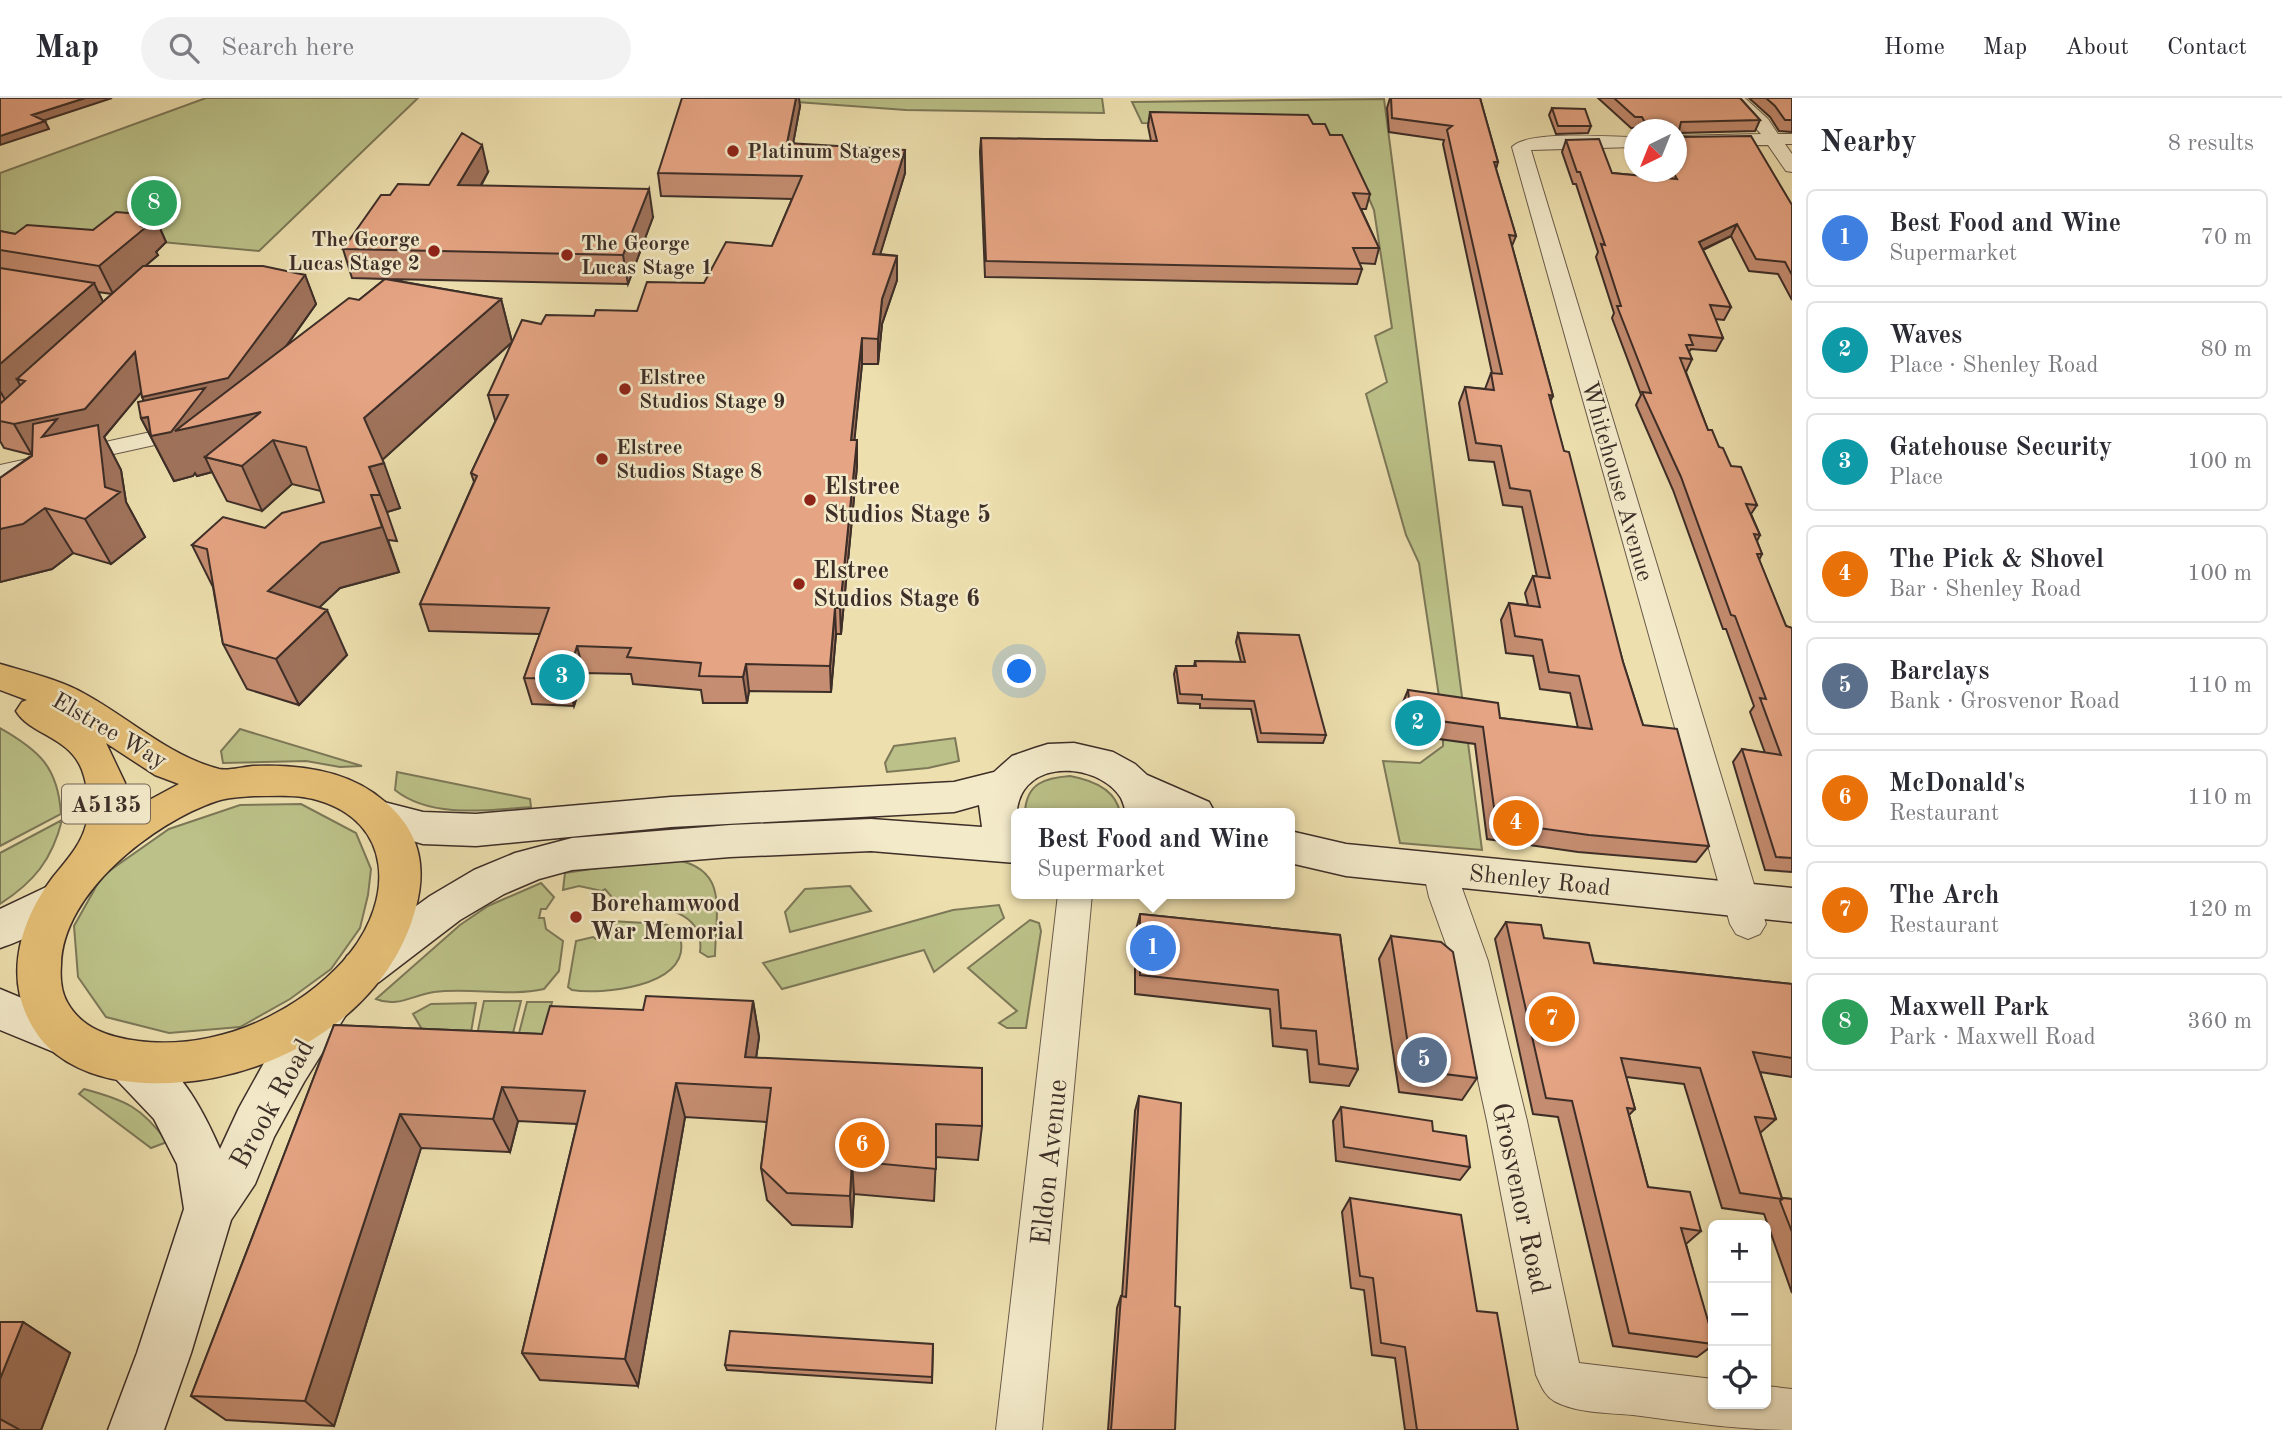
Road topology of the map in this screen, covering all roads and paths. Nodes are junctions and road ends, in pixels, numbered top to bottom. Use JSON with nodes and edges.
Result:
{"nodes":[{"id":1,"x":1735,"y":98,"type":"edge"},
{"id":2,"x":1784,"y":140,"type":"edge"},
{"id":3,"x":1687,"y":141,"type":"edge"},
{"id":4,"x":1624,"y":142,"type":"edge"},
{"id":5,"x":1792,"y":167,"type":"edge"},
{"id":6,"x":218,"y":425,"type":"edge"},
{"id":7,"x":0,"y":472,"type":"edge"},
{"id":8,"x":0,"y":677,"type":"edge"},
{"id":9,"x":0,"y":698,"type":"edge"},
{"id":10,"x":1007,"y":783,"type":"junction"},
{"id":11,"x":220,"y":785,"type":"junction"},
{"id":12,"x":1140,"y":800,"type":"edge"},
{"id":13,"x":1174,"y":808,"type":"edge"},
{"id":14,"x":376,"y":816,"type":"junction"},
{"id":15,"x":1011,"y":840,"type":"edge"},
{"id":16,"x":1011,"y":846,"type":"edge"},
{"id":17,"x":1295,"y":848,"type":"edge"},
{"id":18,"x":1295,"y":874,"type":"edge"},
{"id":19,"x":74,"y":882,"type":"junction"},
{"id":20,"x":1443,"y":883,"type":"junction"},
{"id":21,"x":1073,"y":899,"type":"edge"},
{"id":22,"x":1792,"y":905,"type":"edge"},
{"id":23,"x":1744,"y":912,"type":"junction"},
{"id":24,"x":0,"y":930,"type":"edge"},
{"id":25,"x":1792,"y":930,"type":"edge"},
{"id":26,"x":349,"y":984,"type":"junction"},
{"id":27,"x":0,"y":1009,"type":"edge"},
{"id":28,"x":66,"y":1037,"type":"junction"},
{"id":29,"x":133,"y":1063,"type":"junction"},
{"id":30,"x":209,"y":1209,"type":"junction"},
{"id":31,"x":1708,"y":1401,"type":"edge"},
{"id":32,"x":1767,"y":1409,"type":"edge"},
{"id":33,"x":1792,"y":1412,"type":"edge"},
{"id":34,"x":136,"y":1430,"type":"edge"},
{"id":35,"x":1019,"y":1430,"type":"edge"}],
"edges":[{"from":1,"to":2,"type":"street"},
{"from":2,"to":3,"type":"street"},
{"from":2,"to":5,"type":"street"},
{"from":4,"to":23,"type":"street","name":"Whitehouse Avenue"},
{"from":6,"to":7,"type":"street"},
{"from":8,"to":11,"type":"main road","name":"Elstree Way","number":"A5135"},
{"from":9,"to":19,"type":"main road","name":"Elstree Way","number":"A5135"},
{"from":10,"to":12,"type":"main road"},
{"from":10,"to":14,"type":"main road"},
{"from":10,"to":15,"type":"main road"},
{"from":11,"to":14,"type":"main road"},
{"from":11,"to":19,"type":"main road"},
{"from":12,"to":13,"type":"main road"},
{"from":14,"to":26,"type":"main road"},
{"from":16,"to":26,"type":"main road","name":"Brook Road"},
{"from":17,"to":20,"type":"main road","name":"Shenley Road"},
{"from":18,"to":20,"type":"main road","name":"Shenley Road"},
{"from":19,"to":24,"type":"main road"},
{"from":19,"to":28,"type":"main road","name":"Elstree Way"},
{"from":20,"to":23,"type":"main road","name":"Shenley Road"},
{"from":20,"to":31,"type":"street","name":"Grosvenor Road"},
{"from":21,"to":35,"type":"street","name":"Eldon Avenue"},
{"from":22,"to":23,"type":"main road","name":"Shenley Road"},
{"from":23,"to":25,"type":"main road","name":"Shenley Road"},
{"from":26,"to":29,"type":"main road"},
{"from":26,"to":30,"type":"main road","name":"Brook Road"},
{"from":27,"to":28,"type":"main road"},
{"from":28,"to":29,"type":"main road"},
{"from":29,"to":30,"type":"main road","name":"Brook Road"},
{"from":30,"to":34,"type":"main road","name":"Brook Road"},
{"from":32,"to":33,"type":"street"}]}
